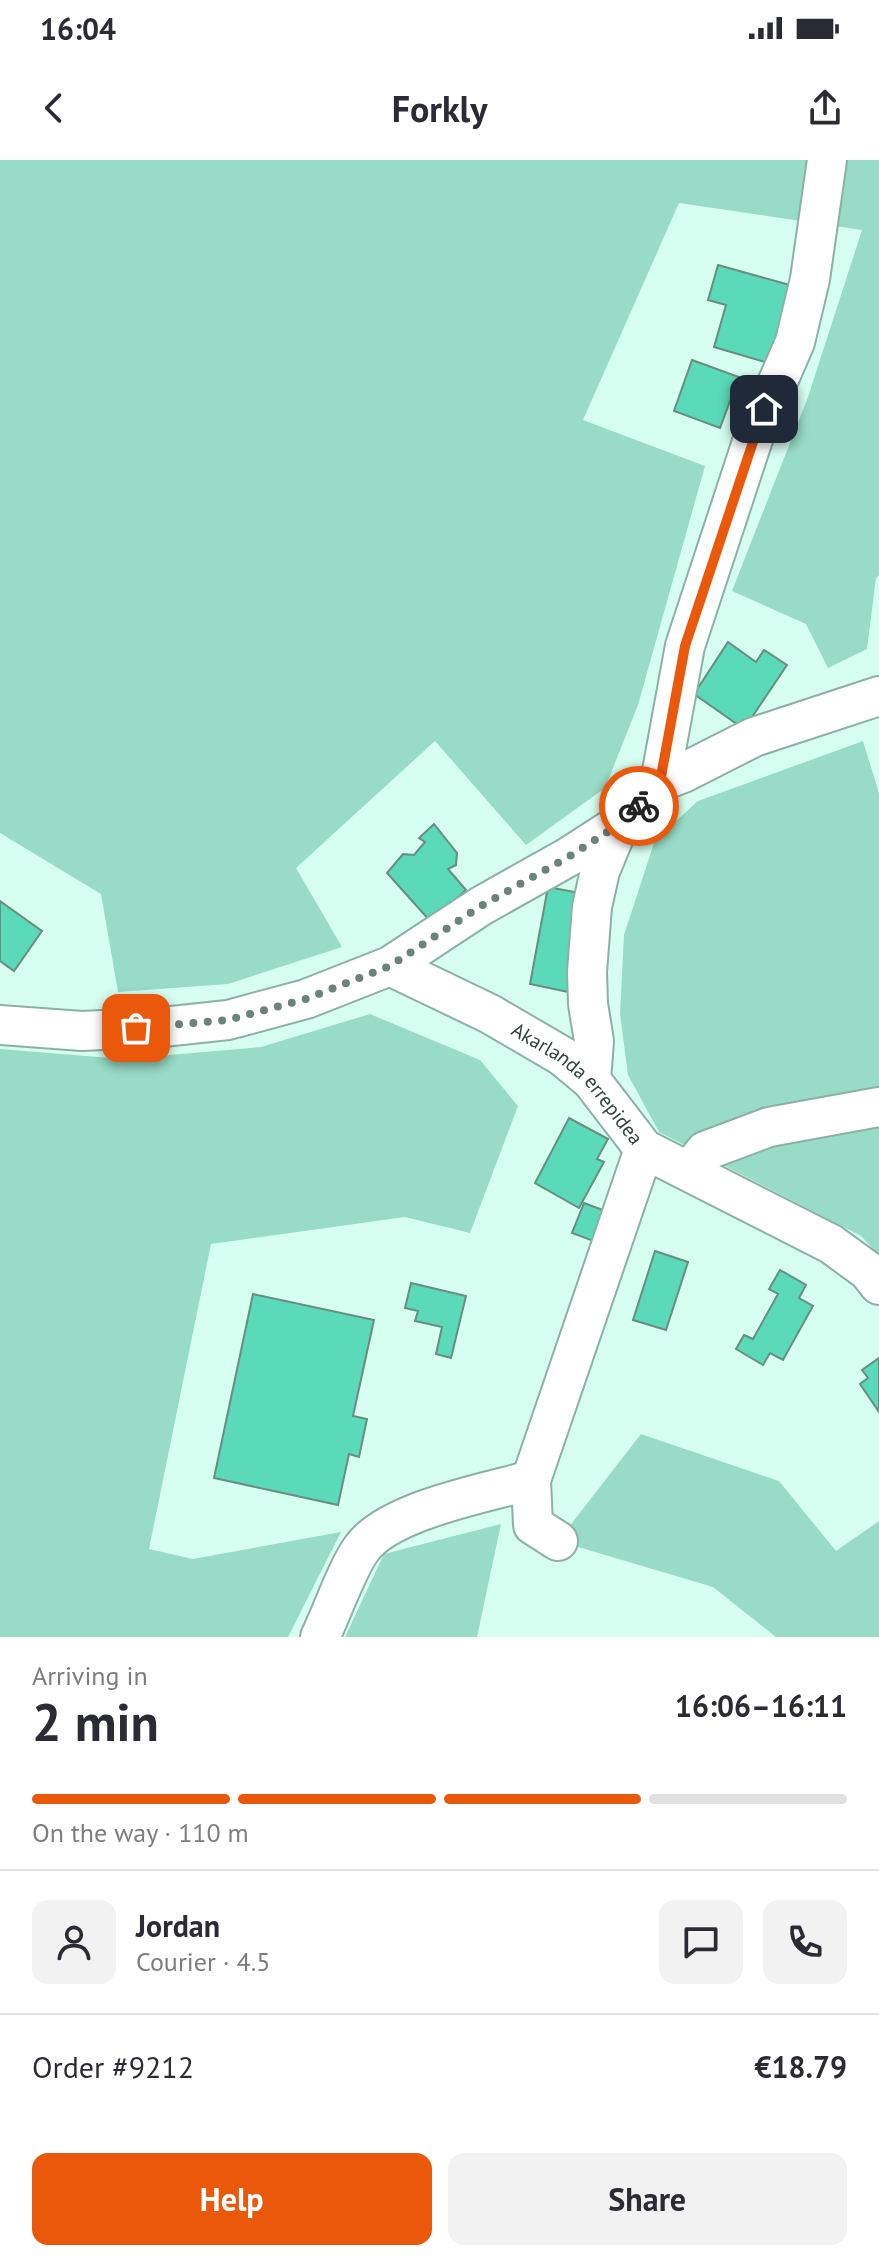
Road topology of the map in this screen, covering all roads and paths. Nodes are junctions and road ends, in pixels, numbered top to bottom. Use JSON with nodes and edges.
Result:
{"nodes":[{"id":1,"x":827,"y":160,"type":"edge"},
{"id":2,"x":879,"y":696,"type":"edge"},
{"id":3,"x":660,"y":782,"type":"junction"},
{"id":4,"x":615,"y":827,"type":"junction"},
{"id":5,"x":390,"y":966,"type":"junction"},
{"id":6,"x":0,"y":1025,"type":"edge"},
{"id":7,"x":591,"y":1080,"type":"junction"},
{"id":8,"x":879,"y":1107,"type":"edge"},
{"id":9,"x":644,"y":1149,"type":"junction"},
{"id":10,"x":689,"y":1171,"type":"junction"},
{"id":11,"x":879,"y":1285,"type":"edge"},
{"id":12,"x":531,"y":1480,"type":"junction"},
{"id":13,"x":558,"y":1541,"type":"dead end"},
{"id":14,"x":320,"y":1637,"type":"edge"}],
"edges":[{"from":1,"to":3,"type":"street"},
{"from":2,"to":3,"type":"street"},
{"from":3,"to":4,"type":"street"},
{"from":4,"to":5,"type":"street"},
{"from":4,"to":7,"type":"street"},
{"from":5,"to":6,"type":"street"},
{"from":5,"to":7,"type":"street","name":"Akarlanda errepidea"},
{"from":7,"to":9,"type":"street","name":"Akarlanda errepidea"},
{"from":8,"to":10,"type":"street"},
{"from":9,"to":10,"type":"street","name":"Akarlanda errepidea"},
{"from":9,"to":12,"type":"street"},
{"from":10,"to":11,"type":"street","name":"Akarlanda errepidea"},
{"from":12,"to":13,"type":"street"},
{"from":12,"to":14,"type":"street"}]}
